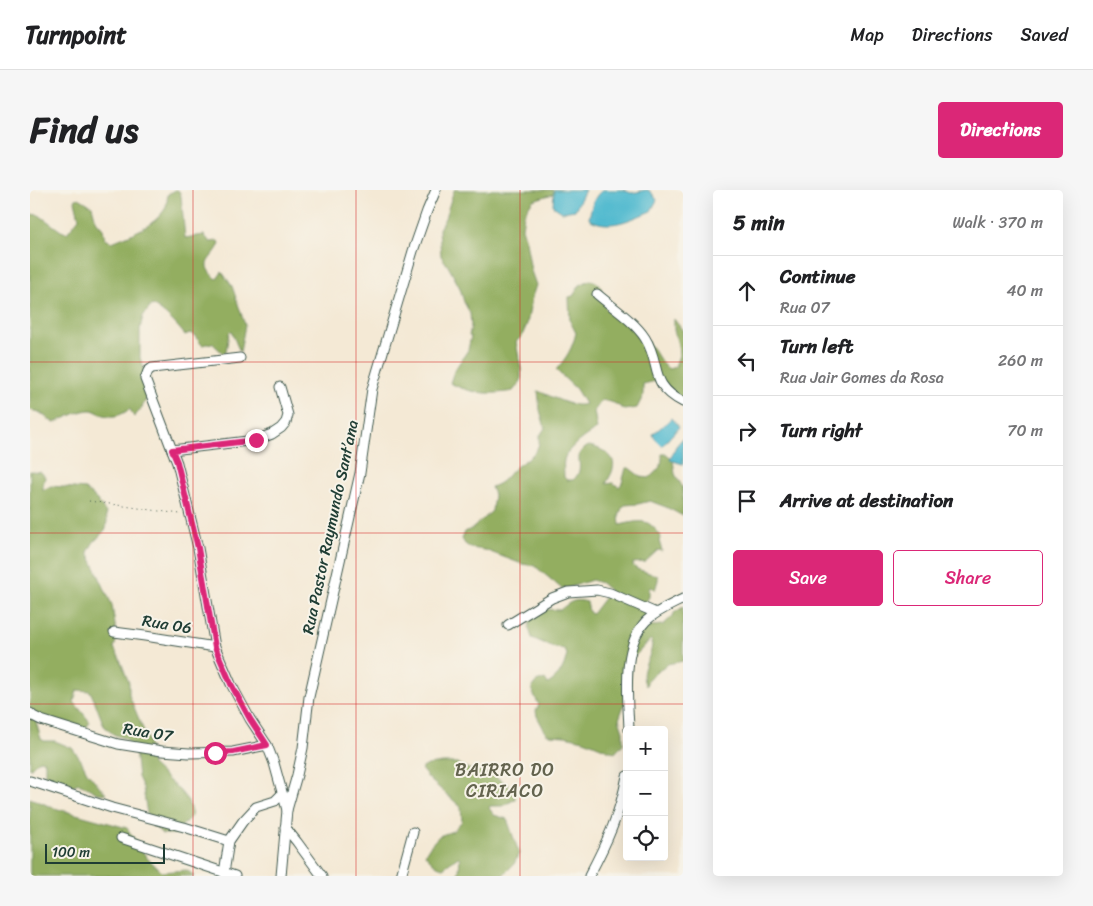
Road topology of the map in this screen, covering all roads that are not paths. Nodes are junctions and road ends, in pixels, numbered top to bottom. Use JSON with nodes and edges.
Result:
{"nodes":[{"id":1,"x":436,"y":190,"type":"edge"},
{"id":2,"x":597,"y":294,"type":"dead end"},
{"id":3,"x":240,"y":358,"type":"dead end"},
{"id":4,"x":280,"y":386,"type":"dead end"},
{"id":5,"x":683,"y":402,"type":"edge"},
{"id":6,"x":172,"y":450,"type":"junction"},
{"id":7,"x":683,"y":599,"type":"edge"},
{"id":8,"x":656,"y":613,"type":"junction"},
{"id":9,"x":508,"y":625,"type":"dead end"},
{"id":10,"x":114,"y":632,"type":"dead end"},
{"id":11,"x":215,"y":647,"type":"junction"},
{"id":12,"x":30,"y":713,"type":"edge"},
{"id":13,"x":629,"y":726,"type":"edge"},
{"id":14,"x":267,"y":745,"type":"junction"},
{"id":15,"x":30,"y":781,"type":"edge"},
{"id":16,"x":282,"y":794,"type":"junction"},
{"id":17,"x":623,"y":794,"type":"edge"},
{"id":18,"x":287,"y":810,"type":"junction"},
{"id":19,"x":285,"y":828,"type":"junction"},
{"id":20,"x":412,"y":832,"type":"dead end"},
{"id":21,"x":121,"y":838,"type":"dead end"},
{"id":22,"x":229,"y":841,"type":"junction"},
{"id":23,"x":224,"y":873,"type":"junction"},
{"id":24,"x":235,"y":876,"type":"edge"},
{"id":25,"x":280,"y":876,"type":"edge"},
{"id":26,"x":322,"y":876,"type":"edge"},
{"id":27,"x":401,"y":876,"type":"edge"},
{"id":28,"x":589,"y":876,"type":"edge"}],
"edges":[{"from":1,"to":18,"type":"street","name":"Rua Pastor Raymundo Sant’ana"},
{"from":2,"to":5,"type":"street"},
{"from":3,"to":6,"type":"street"},
{"from":4,"to":6,"type":"street"},
{"from":6,"to":11,"type":"street"},
{"from":7,"to":8,"type":"street"},
{"from":8,"to":9,"type":"street"},
{"from":8,"to":13,"type":"street"},
{"from":10,"to":11,"type":"street","name":"Rua 06"},
{"from":11,"to":14,"type":"street"},
{"from":12,"to":14,"type":"street","name":"Rua 07"},
{"from":14,"to":16,"type":"street"},
{"from":15,"to":22,"type":"street"},
{"from":16,"to":18,"type":"street"},
{"from":16,"to":22,"type":"street"},
{"from":17,"to":28,"type":"street"},
{"from":18,"to":19,"type":"street","name":"Rua Pastor Raymundo Sant’ana"},
{"from":19,"to":25,"type":"street","name":"Rua Pastor Raymundo Sant’ana"},
{"from":19,"to":26,"type":"street"},
{"from":20,"to":27,"type":"street"},
{"from":21,"to":23,"type":"street"},
{"from":22,"to":23,"type":"street"},
{"from":23,"to":24,"type":"street"}]}
